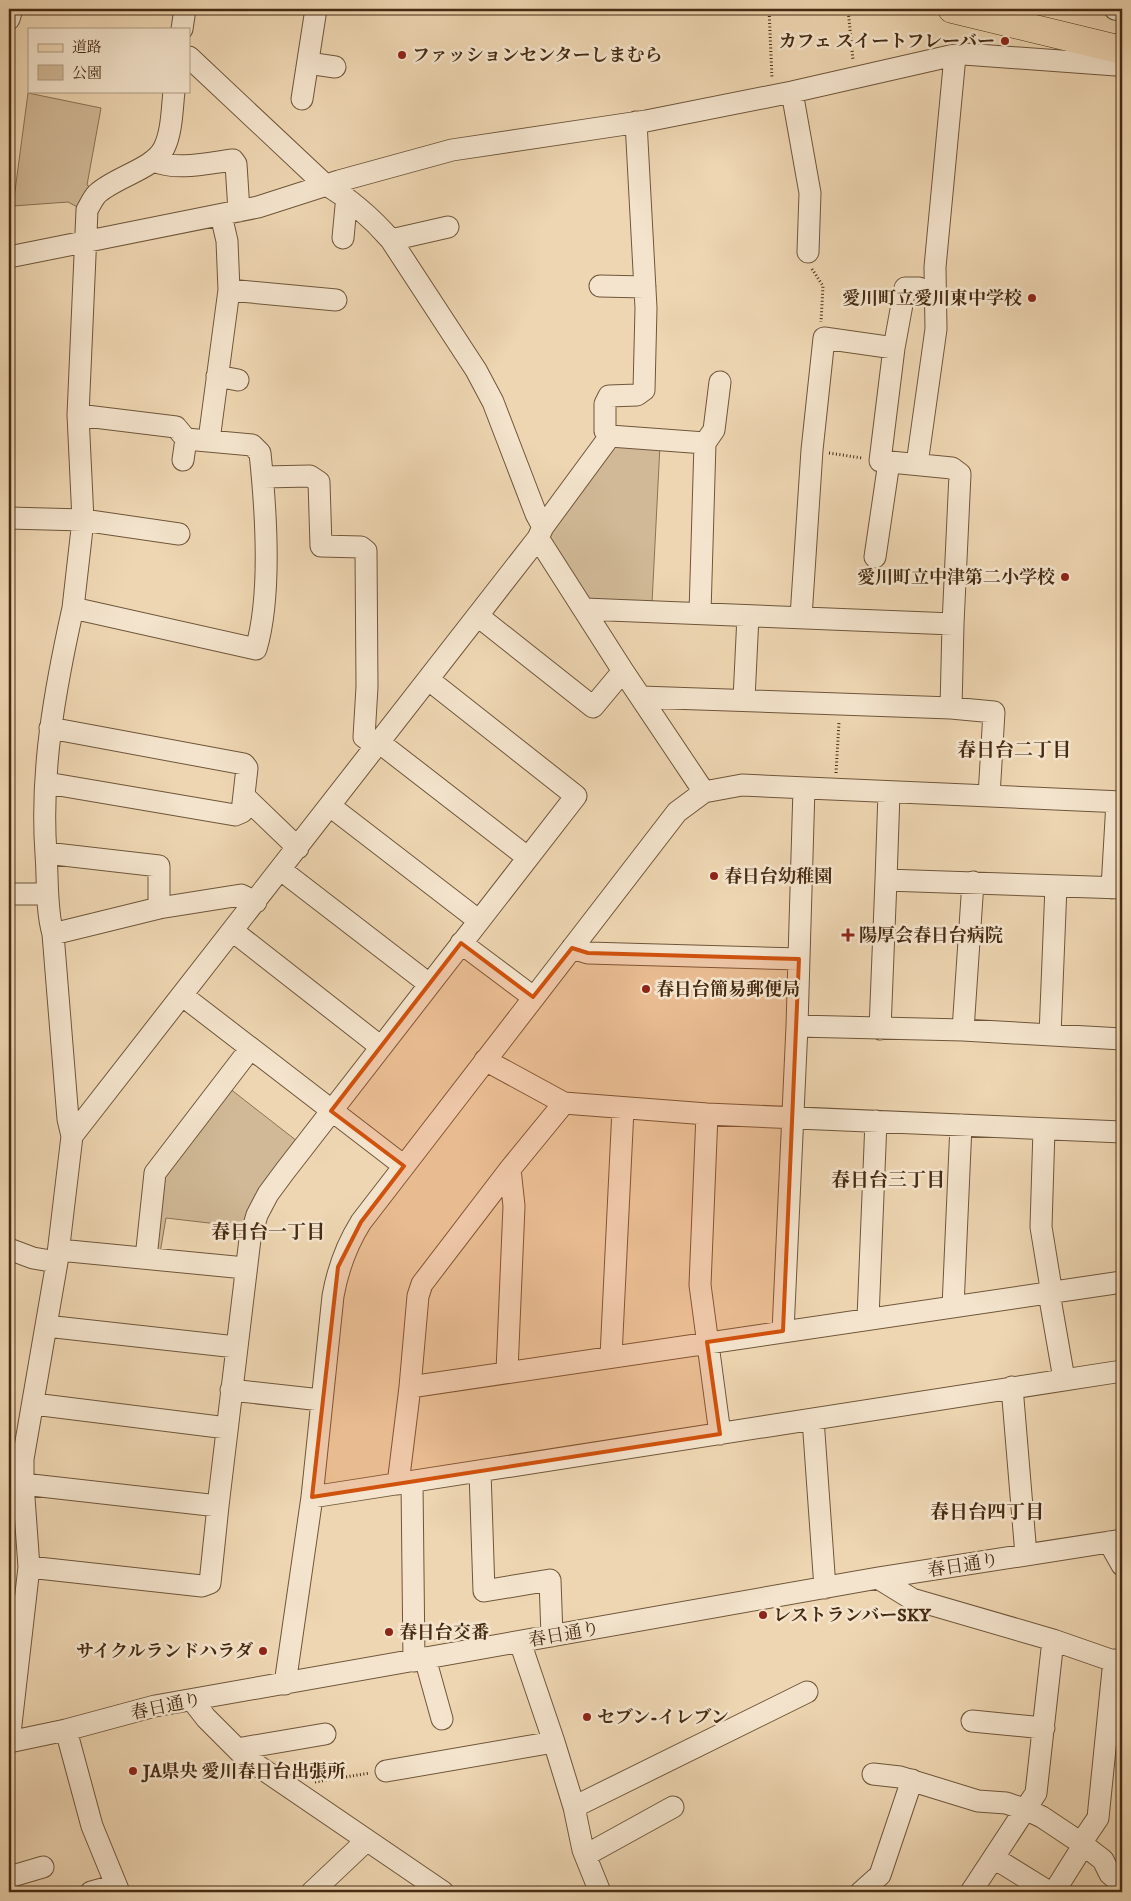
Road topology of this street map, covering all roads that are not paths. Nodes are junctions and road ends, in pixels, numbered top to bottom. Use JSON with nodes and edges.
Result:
{"nodes":[{"id":1,"x":12,"y":9,"type":"edge"},
{"id":2,"x":185,"y":9,"type":"edge"},
{"id":3,"x":316,"y":9,"type":"edge"},
{"id":4,"x":952,"y":9,"type":"edge"},
{"id":5,"x":1115,"y":9,"type":"edge"},
{"id":6,"x":1122,"y":10,"type":"edge"},
{"id":7,"x":9,"y":19,"type":"edge"},
{"id":8,"x":182,"y":28,"type":"edge"},
{"id":9,"x":1122,"y":50,"type":"edge"},
{"id":10,"x":955,"y":56,"type":"junction"},
{"id":11,"x":190,"y":58,"type":"edge"},
{"id":12,"x":1122,"y":61,"type":"edge"},
{"id":13,"x":308,"y":63,"type":"junction"},
{"id":14,"x":335,"y":67,"type":"dead end"},
{"id":15,"x":174,"y":92,"type":"edge"},
{"id":16,"x":782,"y":93,"type":"junction"},
{"id":17,"x":302,"y":99,"type":"dead end"},
{"id":18,"x":636,"y":122,"type":"junction"},
{"id":19,"x":154,"y":161,"type":"junction"},
{"id":20,"x":328,"y":186,"type":"junction"},
{"id":21,"x":350,"y":202,"type":"junction"},
{"id":22,"x":230,"y":213,"type":"junction"},
{"id":23,"x":448,"y":227,"type":"dead end"},
{"id":24,"x":343,"y":238,"type":"dead end"},
{"id":25,"x":391,"y":240,"type":"junction"},
{"id":26,"x":84,"y":242,"type":"junction"},
{"id":27,"x":808,"y":252,"type":"road end"},
{"id":28,"x":9,"y":257,"type":"edge"},
{"id":29,"x":600,"y":286,"type":"dead end"},
{"id":30,"x":645,"y":286,"type":"junction"},
{"id":31,"x":919,"y":288,"type":"dead end"},
{"id":32,"x":229,"y":290,"type":"junction"},
{"id":33,"x":327,"y":296,"type":"dead end"},
{"id":34,"x":894,"y":348,"type":"junction"},
{"id":35,"x":720,"y":382,"type":"dead end"},
{"id":36,"x":78,"y":415,"type":"junction"},
{"id":37,"x":610,"y":436,"type":"junction"},
{"id":38,"x":186,"y":439,"type":"junction"},
{"id":39,"x":209,"y":440,"type":"junction"},
{"id":40,"x":705,"y":443,"type":"junction"},
{"id":41,"x":183,"y":460,"type":"dead end"},
{"id":42,"x":885,"y":462,"type":"junction"},
{"id":43,"x":917,"y":464,"type":"junction"},
{"id":44,"x":263,"y":477,"type":"junction"},
{"id":45,"x":9,"y":518,"type":"edge"},
{"id":46,"x":83,"y":520,"type":"junction"},
{"id":47,"x":540,"y":533,"type":"junction"},
{"id":48,"x":179,"y":534,"type":"dead end"},
{"id":49,"x":874,"y":547,"type":"dead end"},
{"id":50,"x":73,"y":608,"type":"junction"},
{"id":51,"x":584,"y":609,"type":"junction"},
{"id":52,"x":700,"y":613,"type":"junction"},
{"id":53,"x":478,"y":616,"type":"junction"},
{"id":54,"x":748,"y":616,"type":"junction"},
{"id":55,"x":801,"y":617,"type":"junction"},
{"id":56,"x":953,"y":624,"type":"junction"},
{"id":57,"x":623,"y":671,"type":"junction"},
{"id":58,"x":429,"y":680,"type":"junction"},
{"id":59,"x":641,"y":697,"type":"junction"},
{"id":60,"x":744,"y":699,"type":"junction"},
{"id":61,"x":950,"y":708,"type":"junction"},
{"id":62,"x":50,"y":728,"type":"junction"},
{"id":63,"x":379,"y":745,"type":"junction"},
{"id":64,"x":47,"y":782,"type":"junction"},
{"id":65,"x":804,"y":788,"type":"junction"},
{"id":66,"x":704,"y":792,"type":"junction"},
{"id":67,"x":889,"y":793,"type":"junction"},
{"id":68,"x":989,"y":796,"type":"junction"},
{"id":69,"x":245,"y":797,"type":"junction"},
{"id":70,"x":1119,"y":802,"type":"edge"},
{"id":71,"x":330,"y":806,"type":"junction"},
{"id":72,"x":298,"y":848,"type":"junction"},
{"id":73,"x":46,"y":853,"type":"junction"},
{"id":74,"x":527,"y":857,"type":"junction"},
{"id":75,"x":281,"y":870,"type":"junction"},
{"id":76,"x":886,"y":880,"type":"junction"},
{"id":77,"x":973,"y":882,"type":"junction"},
{"id":78,"x":1056,"y":886,"type":"junction"},
{"id":79,"x":1117,"y":888,"type":"edge"},
{"id":80,"x":9,"y":894,"type":"edge"},
{"id":81,"x":48,"y":894,"type":"junction"},
{"id":82,"x":256,"y":902,"type":"junction"},
{"id":83,"x":159,"y":908,"type":"junction"},
{"id":84,"x":478,"y":920,"type":"junction"},
{"id":85,"x":234,"y":932,"type":"junction"},
{"id":86,"x":53,"y":934,"type":"junction"},
{"id":87,"x":460,"y":943,"type":"junction"},
{"id":88,"x":572,"y":948,"type":"junction"},
{"id":89,"x":799,"y":959,"type":"junction"},
{"id":90,"x":428,"y":984,"type":"junction"},
{"id":91,"x":183,"y":996,"type":"junction"},
{"id":92,"x":533,"y":998,"type":"junction"},
{"id":93,"x":797,"y":1026,"type":"junction"},
{"id":94,"x":880,"y":1029,"type":"junction"},
{"id":95,"x":963,"y":1030,"type":"junction"},
{"id":96,"x":1050,"y":1035,"type":"junction"},
{"id":97,"x":1122,"y":1039,"type":"edge"},
{"id":98,"x":381,"y":1047,"type":"junction"},
{"id":99,"x":250,"y":1048,"type":"junction"},
{"id":100,"x":485,"y":1060,"type":"junction"},
{"id":101,"x":564,"y":1103,"type":"junction"},
{"id":102,"x":624,"y":1109,"type":"junction"},
{"id":103,"x":331,"y":1111,"type":"junction"},
{"id":104,"x":707,"y":1114,"type":"junction"},
{"id":105,"x":792,"y":1117,"type":"junction"},
{"id":106,"x":876,"y":1121,"type":"junction"},
{"id":107,"x":961,"y":1125,"type":"junction"},
{"id":108,"x":1044,"y":1129,"type":"junction"},
{"id":109,"x":1122,"y":1132,"type":"edge"},
{"id":110,"x":72,"y":1136,"type":"junction"},
{"id":111,"x":404,"y":1166,"type":"junction"},
{"id":112,"x":510,"y":1169,"type":"junction"},
{"id":113,"x":9,"y":1249,"type":"edge"},
{"id":114,"x":58,"y":1256,"type":"junction"},
{"id":115,"x":146,"y":1258,"type":"junction"},
{"id":116,"x":245,"y":1268,"type":"junction"},
{"id":117,"x":1122,"y":1282,"type":"edge"},
{"id":118,"x":1049,"y":1293,"type":"junction"},
{"id":119,"x":953,"y":1307,"type":"junction"},
{"id":120,"x":868,"y":1318,"type":"junction"},
{"id":121,"x":46,"y":1326,"type":"junction"},
{"id":122,"x":783,"y":1331,"type":"junction"},
{"id":123,"x":707,"y":1342,"type":"junction"},
{"id":124,"x":236,"y":1347,"type":"junction"},
{"id":125,"x":611,"y":1356,"type":"junction"},
{"id":126,"x":506,"y":1371,"type":"junction"},
{"id":127,"x":1122,"y":1376,"type":"edge"},
{"id":128,"x":1064,"y":1379,"type":"junction"},
{"id":129,"x":410,"y":1387,"type":"junction"},
{"id":130,"x":1012,"y":1387,"type":"junction"},
{"id":131,"x":231,"y":1390,"type":"junction"},
{"id":132,"x":321,"y":1400,"type":"junction"},
{"id":133,"x":34,"y":1404,"type":"junction"},
{"id":134,"x":813,"y":1419,"type":"junction"},
{"id":135,"x":227,"y":1428,"type":"junction"},
{"id":136,"x":720,"y":1434,"type":"junction"},
{"id":137,"x":480,"y":1471,"type":"junction"},
{"id":138,"x":405,"y":1483,"type":"junction"},
{"id":139,"x":19,"y":1493,"type":"edge"},
{"id":140,"x":312,"y":1497,"type":"junction"},
{"id":141,"x":218,"y":1506,"type":"junction"},
{"id":142,"x":1116,"y":1541,"type":"edge"},
{"id":143,"x":1026,"y":1555,"type":"junction"},
{"id":144,"x":1122,"y":1565,"type":"edge"},
{"id":145,"x":29,"y":1567,"type":"junction"},
{"id":146,"x":878,"y":1578,"type":"junction"},
{"id":147,"x":825,"y":1588,"type":"junction"},
{"id":148,"x":16,"y":1627,"type":"edge"},
{"id":149,"x":552,"y":1636,"type":"junction"},
{"id":150,"x":1053,"y":1640,"type":"junction"},
{"id":151,"x":520,"y":1642,"type":"junction"},
{"id":152,"x":420,"y":1660,"type":"junction"},
{"id":153,"x":1118,"y":1662,"type":"edge"},
{"id":154,"x":284,"y":1684,"type":"junction"},
{"id":155,"x":808,"y":1692,"type":"dead end"},
{"id":156,"x":192,"y":1700,"type":"junction"},
{"id":157,"x":442,"y":1719,"type":"dead end"},
{"id":158,"x":972,"y":1721,"type":"dead end"},
{"id":159,"x":1044,"y":1728,"type":"junction"},
{"id":160,"x":66,"y":1730,"type":"junction"},
{"id":161,"x":313,"y":1741,"type":"dead end"},
{"id":162,"x":9,"y":1742,"type":"edge"},
{"id":163,"x":554,"y":1742,"type":"junction"},
{"id":164,"x":238,"y":1749,"type":"junction"},
{"id":165,"x":386,"y":1771,"type":"road end"},
{"id":166,"x":873,"y":1774,"type":"dead end"},
{"id":167,"x":912,"y":1780,"type":"junction"},
{"id":168,"x":574,"y":1807,"type":"junction"},
{"id":169,"x":1027,"y":1810,"type":"junction"},
{"id":170,"x":666,"y":1815,"type":"dead end"},
{"id":171,"x":366,"y":1841,"type":"junction"},
{"id":172,"x":1081,"y":1843,"type":"junction"},
{"id":173,"x":586,"y":1856,"type":"junction"},
{"id":174,"x":994,"y":1858,"type":"junction"},
{"id":175,"x":44,"y":1867,"type":"dead end"},
{"id":176,"x":9,"y":1877,"type":"edge"},
{"id":177,"x":1122,"y":1884,"type":"edge"},
{"id":178,"x":118,"y":1889,"type":"edge"},
{"id":179,"x":318,"y":1889,"type":"edge"},
{"id":180,"x":91,"y":1892,"type":"edge"},
{"id":181,"x":443,"y":1892,"type":"edge"},
{"id":182,"x":600,"y":1892,"type":"edge"},
{"id":183,"x":861,"y":1892,"type":"edge"},
{"id":184,"x":971,"y":1892,"type":"edge"},
{"id":185,"x":1049,"y":1892,"type":"edge"},
{"id":186,"x":1054,"y":1892,"type":"edge"}],
"edges":[{"from":1,"to":7,"type":"street"},
{"from":2,"to":8,"type":"street"},
{"from":3,"to":13,"type":"street"},
{"from":4,"to":9,"type":"main road"},
{"from":5,"to":6,"type":"street"},
{"from":10,"to":12,"type":"street"},
{"from":10,"to":16,"type":"street"},
{"from":10,"to":43,"type":"street"},
{"from":11,"to":20,"type":"street"},
{"from":13,"to":14,"type":"street"},
{"from":13,"to":17,"type":"street"},
{"from":15,"to":19,"type":"street"},
{"from":16,"to":18,"type":"street"},
{"from":16,"to":27,"type":"street"},
{"from":18,"to":20,"type":"street"},
{"from":18,"to":30,"type":"street"},
{"from":19,"to":22,"type":"street"},
{"from":19,"to":26,"type":"street"},
{"from":20,"to":21,"type":"street"},
{"from":20,"to":22,"type":"street"},
{"from":21,"to":24,"type":"street"},
{"from":21,"to":25,"type":"street"},
{"from":22,"to":26,"type":"street"},
{"from":22,"to":32,"type":"street"},
{"from":23,"to":25,"type":"street"},
{"from":25,"to":47,"type":"street"},
{"from":26,"to":28,"type":"street"},
{"from":26,"to":36,"type":"street"},
{"from":29,"to":30,"type":"street"},
{"from":30,"to":37,"type":"street"},
{"from":31,"to":34,"type":"street"},
{"from":32,"to":33,"type":"street"},
{"from":32,"to":39,"type":"street"},
{"from":34,"to":42,"type":"street"},
{"from":34,"to":55,"type":"street"},
{"from":35,"to":40,"type":"street"},
{"from":36,"to":38,"type":"street"},
{"from":36,"to":46,"type":"street"},
{"from":37,"to":40,"type":"street"},
{"from":37,"to":47,"type":"street"},
{"from":38,"to":39,"type":"street"},
{"from":38,"to":41,"type":"street"},
{"from":39,"to":44,"type":"street"},
{"from":40,"to":52,"type":"street"},
{"from":42,"to":43,"type":"street"},
{"from":42,"to":49,"type":"street"},
{"from":43,"to":56,"type":"street"},
{"from":44,"to":50,"type":"street"},
{"from":44,"to":63,"type":"street"},
{"from":45,"to":46,"type":"street"},
{"from":46,"to":48,"type":"street"},
{"from":46,"to":50,"type":"street"},
{"from":47,"to":51,"type":"street"},
{"from":47,"to":53,"type":"street"},
{"from":50,"to":62,"type":"street"},
{"from":51,"to":52,"type":"street"},
{"from":51,"to":57,"type":"street"},
{"from":52,"to":54,"type":"street"},
{"from":53,"to":57,"type":"street"},
{"from":53,"to":58,"type":"street"},
{"from":54,"to":55,"type":"street"},
{"from":54,"to":60,"type":"street"},
{"from":55,"to":56,"type":"street"},
{"from":56,"to":61,"type":"street"},
{"from":57,"to":59,"type":"street"},
{"from":58,"to":63,"type":"street"},
{"from":58,"to":74,"type":"street"},
{"from":59,"to":60,"type":"street"},
{"from":59,"to":66,"type":"street"},
{"from":60,"to":61,"type":"street"},
{"from":61,"to":68,"type":"street"},
{"from":62,"to":64,"type":"street"},
{"from":62,"to":69,"type":"street"},
{"from":63,"to":71,"type":"street"},
{"from":63,"to":74,"type":"street"},
{"from":64,"to":69,"type":"street"},
{"from":64,"to":73,"type":"street"},
{"from":65,"to":66,"type":"street"},
{"from":65,"to":67,"type":"street"},
{"from":65,"to":89,"type":"street"},
{"from":66,"to":88,"type":"street"},
{"from":67,"to":68,"type":"street"},
{"from":67,"to":76,"type":"street"},
{"from":68,"to":70,"type":"street"},
{"from":69,"to":72,"type":"street"},
{"from":70,"to":79,"type":"street"},
{"from":71,"to":72,"type":"street"},
{"from":71,"to":84,"type":"street"},
{"from":72,"to":75,"type":"street"},
{"from":73,"to":81,"type":"street"},
{"from":73,"to":83,"type":"street"},
{"from":74,"to":84,"type":"street"},
{"from":75,"to":82,"type":"street"},
{"from":75,"to":90,"type":"street"},
{"from":76,"to":77,"type":"street"},
{"from":76,"to":94,"type":"street"},
{"from":77,"to":78,"type":"street"},
{"from":77,"to":95,"type":"street"},
{"from":78,"to":79,"type":"street"},
{"from":78,"to":96,"type":"street"},
{"from":80,"to":81,"type":"street"},
{"from":81,"to":86,"type":"street"},
{"from":82,"to":83,"type":"street"},
{"from":82,"to":85,"type":"street"},
{"from":83,"to":86,"type":"street"},
{"from":84,"to":87,"type":"street"},
{"from":85,"to":91,"type":"street"},
{"from":85,"to":98,"type":"street"},
{"from":86,"to":110,"type":"street"},
{"from":87,"to":90,"type":"street"},
{"from":87,"to":92,"type":"street"},
{"from":88,"to":89,"type":"street"},
{"from":88,"to":92,"type":"street"},
{"from":89,"to":93,"type":"street"},
{"from":90,"to":98,"type":"street"},
{"from":91,"to":99,"type":"street"},
{"from":91,"to":110,"type":"street"},
{"from":92,"to":100,"type":"street"},
{"from":93,"to":94,"type":"street"},
{"from":93,"to":105,"type":"street"},
{"from":94,"to":95,"type":"street"},
{"from":95,"to":96,"type":"street"},
{"from":96,"to":97,"type":"street"},
{"from":98,"to":103,"type":"street"},
{"from":99,"to":103,"type":"street"},
{"from":99,"to":115,"type":"street"},
{"from":100,"to":101,"type":"street"},
{"from":100,"to":111,"type":"street"},
{"from":101,"to":102,"type":"street"},
{"from":101,"to":112,"type":"street"},
{"from":102,"to":104,"type":"street"},
{"from":102,"to":125,"type":"street"},
{"from":103,"to":111,"type":"street"},
{"from":103,"to":116,"type":"street"},
{"from":104,"to":105,"type":"street"},
{"from":104,"to":123,"type":"street"},
{"from":105,"to":106,"type":"street"},
{"from":105,"to":122,"type":"street"},
{"from":106,"to":107,"type":"street"},
{"from":106,"to":120,"type":"street"},
{"from":107,"to":108,"type":"street"},
{"from":107,"to":119,"type":"street"},
{"from":108,"to":109,"type":"street"},
{"from":108,"to":118,"type":"street"},
{"from":110,"to":114,"type":"street"},
{"from":111,"to":132,"type":"street"},
{"from":112,"to":126,"type":"street"},
{"from":112,"to":129,"type":"street"},
{"from":113,"to":114,"type":"street"},
{"from":114,"to":115,"type":"street"},
{"from":114,"to":121,"type":"street"},
{"from":115,"to":116,"type":"street"},
{"from":116,"to":124,"type":"street"},
{"from":117,"to":118,"type":"street"},
{"from":118,"to":119,"type":"street"},
{"from":118,"to":128,"type":"street"},
{"from":119,"to":120,"type":"street"},
{"from":120,"to":122,"type":"street"},
{"from":121,"to":124,"type":"street"},
{"from":121,"to":133,"type":"street"},
{"from":122,"to":123,"type":"street"},
{"from":123,"to":125,"type":"street"},
{"from":123,"to":136,"type":"street"},
{"from":124,"to":131,"type":"street"},
{"from":125,"to":126,"type":"street"},
{"from":126,"to":129,"type":"street"},
{"from":127,"to":128,"type":"street"},
{"from":128,"to":130,"type":"street"},
{"from":129,"to":138,"type":"street"},
{"from":130,"to":134,"type":"street"},
{"from":130,"to":143,"type":"street"},
{"from":131,"to":132,"type":"street"},
{"from":131,"to":135,"type":"street"},
{"from":132,"to":140,"type":"street"},
{"from":133,"to":135,"type":"street"},
{"from":133,"to":139,"type":"street"},
{"from":134,"to":136,"type":"street"},
{"from":134,"to":147,"type":"street"},
{"from":135,"to":141,"type":"street"},
{"from":136,"to":137,"type":"street"},
{"from":137,"to":138,"type":"street"},
{"from":137,"to":149,"type":"street"},
{"from":138,"to":140,"type":"street"},
{"from":138,"to":152,"type":"street"},
{"from":139,"to":141,"type":"street"},
{"from":139,"to":145,"type":"street"},
{"from":140,"to":154,"type":"street"},
{"from":141,"to":145,"type":"street"},
{"from":142,"to":143,"type":"street","name":"春日通り"},
{"from":142,"to":144,"type":"street"},
{"from":143,"to":146,"type":"street","name":"春日通り"},
{"from":145,"to":148,"type":"street"},
{"from":146,"to":147,"type":"street","name":"春日通り"},
{"from":146,"to":150,"type":"street"},
{"from":147,"to":149,"type":"street","name":"春日通り"},
{"from":148,"to":162,"type":"street"},
{"from":149,"to":151,"type":"street","name":"春日通り"},
{"from":150,"to":153,"type":"street"},
{"from":150,"to":159,"type":"street"},
{"from":151,"to":152,"type":"street","name":"春日通り"},
{"from":151,"to":163,"type":"street"},
{"from":152,"to":154,"type":"street","name":"春日通り"},
{"from":152,"to":157,"type":"street"},
{"from":153,"to":172,"type":"street"},
{"from":154,"to":156,"type":"street","name":"春日通り"},
{"from":155,"to":168,"type":"street"},
{"from":156,"to":160,"type":"street","name":"春日通り"},
{"from":156,"to":164,"type":"street"},
{"from":158,"to":159,"type":"street"},
{"from":159,"to":169,"type":"street"},
{"from":160,"to":162,"type":"street","name":"春日通り"},
{"from":160,"to":178,"type":"street"},
{"from":161,"to":164,"type":"street"},
{"from":163,"to":165,"type":"street"},
{"from":163,"to":168,"type":"street"},
{"from":164,"to":171,"type":"street"},
{"from":166,"to":167,"type":"street"},
{"from":167,"to":169,"type":"street"},
{"from":167,"to":183,"type":"street"},
{"from":168,"to":173,"type":"street"},
{"from":169,"to":172,"type":"street"},
{"from":169,"to":174,"type":"street"},
{"from":170,"to":173,"type":"street"},
{"from":171,"to":179,"type":"street"},
{"from":171,"to":181,"type":"street"},
{"from":172,"to":177,"type":"street"},
{"from":172,"to":186,"type":"street"},
{"from":173,"to":182,"type":"street"},
{"from":174,"to":184,"type":"street"},
{"from":174,"to":185,"type":"street"},
{"from":175,"to":176,"type":"street"},
{"from":178,"to":180,"type":"street"}]}
